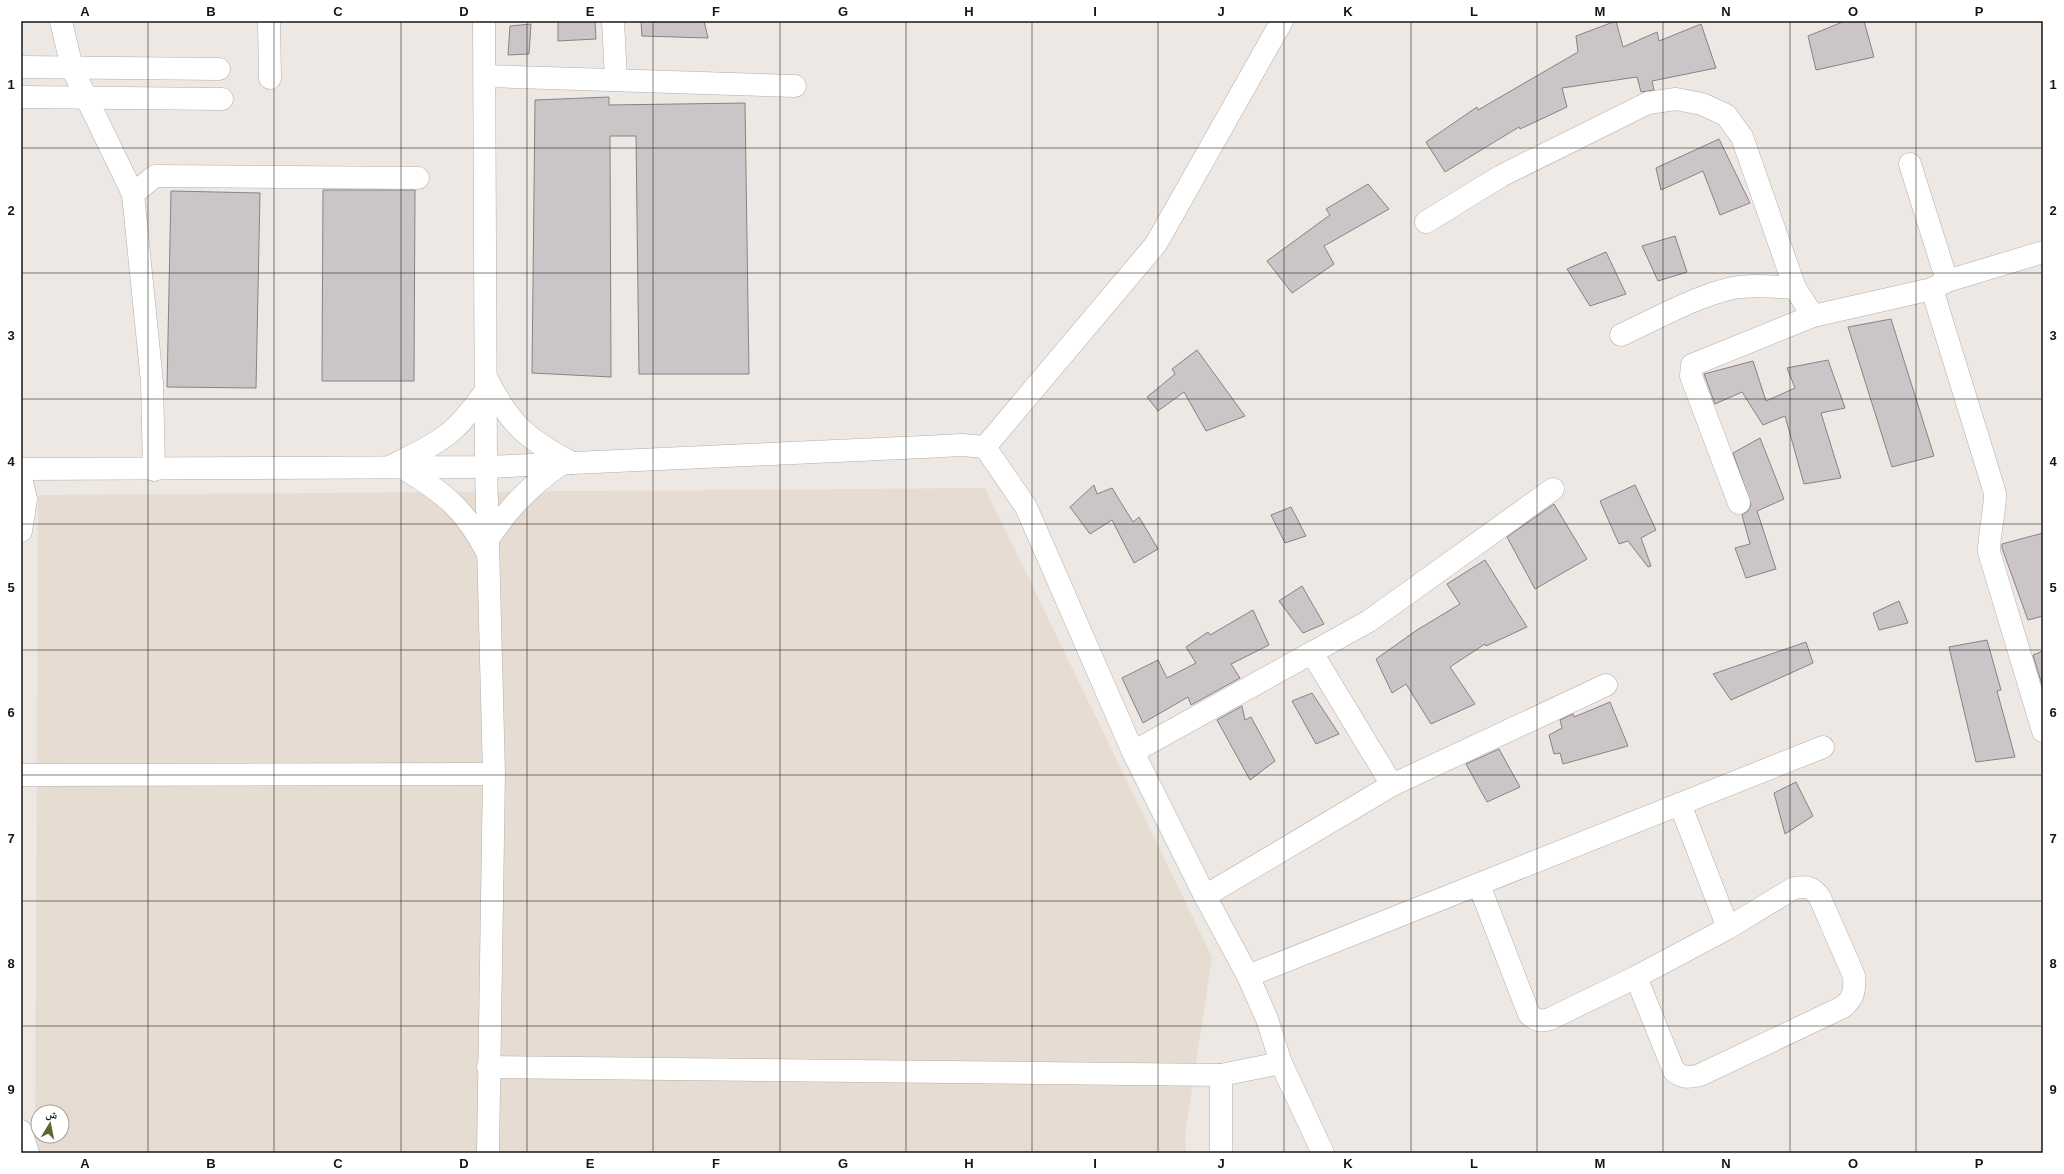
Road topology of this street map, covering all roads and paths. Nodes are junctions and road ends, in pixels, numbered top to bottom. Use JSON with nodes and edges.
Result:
{"nodes":[{"id":1,"x":60,"y":21,"type":"edge"},
{"id":2,"x":270,"y":21,"type":"edge"},
{"id":3,"x":484,"y":21,"type":"edge"},
{"id":4,"x":613,"y":21,"type":"edge"},
{"id":5,"x":1282,"y":21,"type":"edge"},
{"id":6,"x":21,"y":67,"type":"edge"},
{"id":7,"x":72,"y":68,"type":"junction"},
{"id":8,"x":219,"y":69,"type":"dead end"},
{"id":9,"x":485,"y":76,"type":"junction"},
{"id":10,"x":270,"y":78,"type":"dead end"},
{"id":11,"x":616,"y":79,"type":"junction"},
{"id":12,"x":795,"y":86,"type":"dead end"},
{"id":13,"x":21,"y":97,"type":"edge"},
{"id":14,"x":87,"y":98,"type":"junction"},
{"id":15,"x":222,"y":99,"type":"dead end"},
{"id":16,"x":1910,"y":164,"type":"dead end"},
{"id":17,"x":418,"y":178,"type":"dead end"},
{"id":18,"x":133,"y":194,"type":"junction"},
{"id":19,"x":1426,"y":222,"type":"dead end"},
{"id":20,"x":2043,"y":252,"type":"edge"},
{"id":21,"x":1940,"y":285,"type":"junction"},
{"id":22,"x":1795,"y":288,"type":"junction"},
{"id":23,"x":1813,"y":316,"type":"junction"},
{"id":24,"x":1621,"y":335,"type":"dead end"},
{"id":25,"x":486,"y":384,"type":"junction"},
{"id":26,"x":985,"y":447,"type":"junction"},
{"id":27,"x":566,"y":464,"type":"junction"},
{"id":28,"x":396,"y":467,"type":"junction"},
{"id":29,"x":486,"y":467,"type":"junction"},
{"id":30,"x":21,"y":469,"type":"edge"},
{"id":31,"x":154,"y":470,"type":"junction"},
{"id":32,"x":21,"y":478,"type":"edge"},
{"id":33,"x":1553,"y":489,"type":"dead end"},
{"id":34,"x":1739,"y":503,"type":"dead end"},
{"id":35,"x":21,"y":531,"type":"edge"},
{"id":36,"x":487,"y":546,"type":"junction"},
{"id":37,"x":1312,"y":653,"type":"junction"},
{"id":38,"x":1606,"y":685,"type":"dead end"},
{"id":39,"x":2043,"y":732,"type":"edge"},
{"id":40,"x":1823,"y":748,"type":"dead end"},
{"id":41,"x":1133,"y":752,"type":"junction"},
{"id":42,"x":494,"y":774,"type":"junction"},
{"id":43,"x":21,"y":775,"type":"edge"},
{"id":44,"x":1392,"y":785,"type":"junction"},
{"id":45,"x":1680,"y":804,"type":"junction"},
{"id":46,"x":1479,"y":885,"type":"junction"},
{"id":47,"x":1205,"y":896,"type":"junction"},
{"id":48,"x":1728,"y":928,"type":"junction"},
{"id":49,"x":1248,"y":976,"type":"junction"},
{"id":50,"x":1636,"y":977,"type":"junction"},
{"id":51,"x":1281,"y":1064,"type":"junction"},
{"id":52,"x":488,"y":1067,"type":"junction"},
{"id":53,"x":1221,"y":1075,"type":"junction"},
{"id":54,"x":21,"y":1131,"type":"edge"},
{"id":55,"x":28,"y":1153,"type":"edge"},
{"id":56,"x":488,"y":1153,"type":"edge"},
{"id":57,"x":1221,"y":1153,"type":"edge"},
{"id":58,"x":1323,"y":1153,"type":"edge"}],
"edges":[{"from":1,"to":7,"type":"street"},
{"from":2,"to":10,"type":"street"},
{"from":3,"to":9,"type":"street"},
{"from":4,"to":11,"type":"street"},
{"from":5,"to":26,"type":"street"},
{"from":6,"to":7,"type":"street"},
{"from":7,"to":8,"type":"street"},
{"from":7,"to":14,"type":"street"},
{"from":9,"to":11,"type":"street"},
{"from":9,"to":25,"type":"street"},
{"from":11,"to":12,"type":"street"},
{"from":13,"to":14,"type":"street"},
{"from":14,"to":15,"type":"street"},
{"from":14,"to":18,"type":"street"},
{"from":16,"to":21,"type":"street"},
{"from":17,"to":18,"type":"street"},
{"from":18,"to":31,"type":"street"},
{"from":19,"to":22,"type":"street"},
{"from":20,"to":21,"type":"street"},
{"from":21,"to":23,"type":"street"},
{"from":21,"to":39,"type":"street"},
{"from":22,"to":23,"type":"street"},
{"from":22,"to":24,"type":"street"},
{"from":23,"to":34,"type":"street"},
{"from":25,"to":27,"type":"street"},
{"from":25,"to":28,"type":"street"},
{"from":25,"to":29,"type":"street"},
{"from":26,"to":27,"type":"street"},
{"from":26,"to":41,"type":"street"},
{"from":27,"to":29,"type":"street"},
{"from":27,"to":36,"type":"street"},
{"from":28,"to":29,"type":"street"},
{"from":28,"to":31,"type":"street"},
{"from":28,"to":36,"type":"street"},
{"from":29,"to":36,"type":"street"},
{"from":30,"to":31,"type":"street"},
{"from":32,"to":35,"type":"street"},
{"from":33,"to":37,"type":"street"},
{"from":36,"to":42,"type":"street"},
{"from":37,"to":41,"type":"street"},
{"from":37,"to":44,"type":"street"},
{"from":38,"to":44,"type":"street"},
{"from":40,"to":45,"type":"street"},
{"from":41,"to":47,"type":"street"},
{"from":42,"to":43,"type":"street"},
{"from":42,"to":52,"type":"street"},
{"from":44,"to":47,"type":"street"},
{"from":45,"to":46,"type":"street"},
{"from":45,"to":48,"type":"street"},
{"from":46,"to":49,"type":"street"},
{"from":46,"to":50,"type":"street"},
{"from":47,"to":49,"type":"street"},
{"from":48,"to":50,"type":"street"},
{"from":48,"to":50,"type":"street"},
{"from":49,"to":51,"type":"street"},
{"from":51,"to":53,"type":"street"},
{"from":51,"to":58,"type":"street"},
{"from":52,"to":53,"type":"street"},
{"from":52,"to":56,"type":"street"},
{"from":53,"to":57,"type":"street"},
{"from":54,"to":55,"type":"street"}]}
